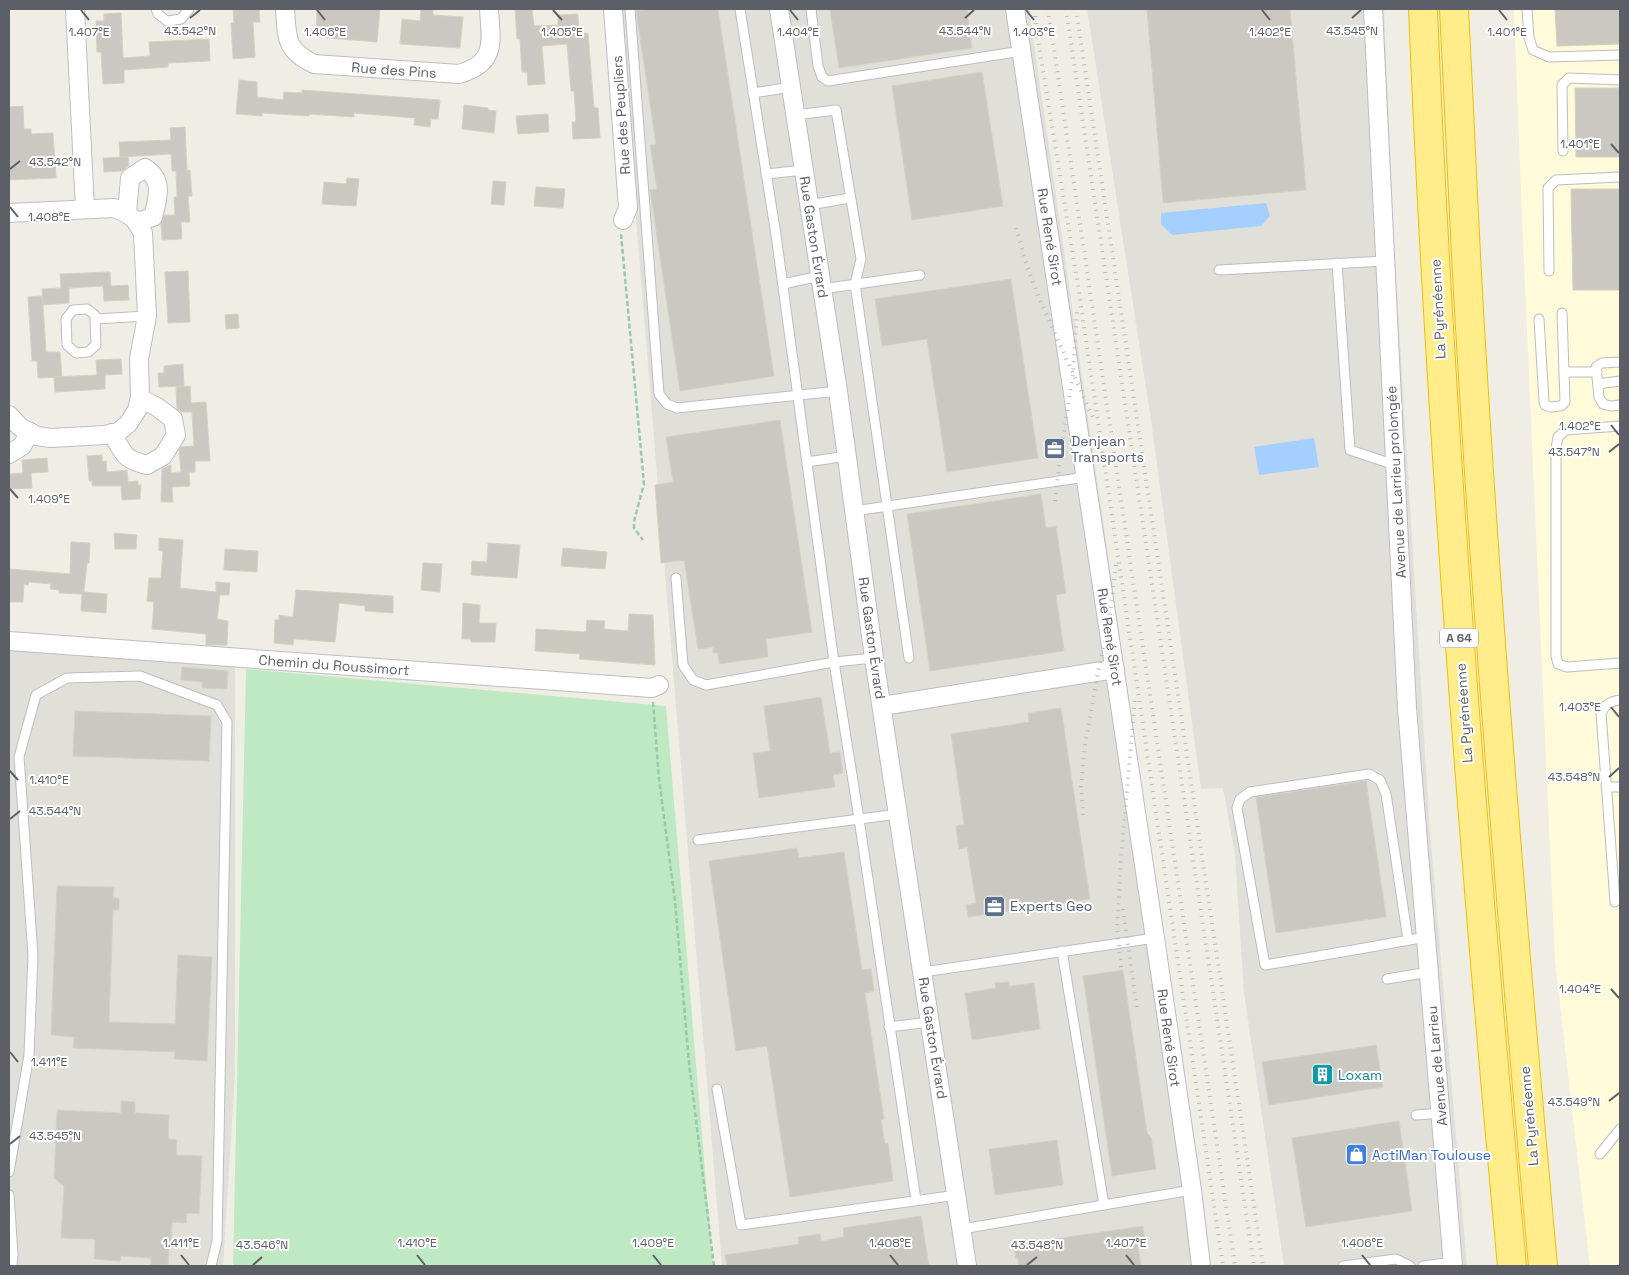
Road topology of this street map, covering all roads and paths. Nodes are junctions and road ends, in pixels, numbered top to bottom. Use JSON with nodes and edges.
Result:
{"nodes":[{"id":1,"x":75,"y":9,"type":"edge"},
{"id":2,"x":156,"y":9,"type":"edge"},
{"id":3,"x":189,"y":9,"type":"edge"},
{"id":4,"x":285,"y":9,"type":"edge"},
{"id":5,"x":489,"y":9,"type":"edge"},
{"id":6,"x":613,"y":9,"type":"edge"},
{"id":7,"x":630,"y":9,"type":"edge"},
{"id":8,"x":740,"y":9,"type":"edge"},
{"id":9,"x":779,"y":9,"type":"edge"},
{"id":10,"x":811,"y":9,"type":"edge"},
{"id":11,"x":1015,"y":9,"type":"edge"},
{"id":12,"x":1373,"y":9,"type":"edge"},
{"id":13,"x":1423,"y":9,"type":"edge"},
{"id":14,"x":1454,"y":9,"type":"edge"},
{"id":15,"x":1527,"y":9,"type":"edge"},
{"id":16,"x":1022,"y":51,"type":"junction"},
{"id":17,"x":1620,"y":55,"type":"edge"},
{"id":18,"x":1620,"y":80,"type":"edge"},
{"id":19,"x":791,"y":87,"type":"junction"},
{"id":20,"x":753,"y":93,"type":"junction"},
{"id":21,"x":795,"y":116,"type":"junction"},
{"id":22,"x":1563,"y":151,"type":"dead end"},
{"id":23,"x":804,"y":170,"type":"junction"},
{"id":24,"x":766,"y":174,"type":"junction"},
{"id":25,"x":1620,"y":178,"type":"edge"},
{"id":26,"x":850,"y":198,"type":"junction"},
{"id":27,"x":809,"y":205,"type":"junction"},
{"id":28,"x":85,"y":210,"type":"junction"},
{"id":29,"x":9,"y":213,"type":"edge"},
{"id":30,"x":623,"y":220,"type":"joint"},
{"id":31,"x":1385,"y":260,"type":"junction"},
{"id":32,"x":1337,"y":263,"type":"junction"},
{"id":33,"x":1219,"y":270,"type":"dead end"},
{"id":34,"x":1550,"y":271,"type":"dead end"},
{"id":35,"x":920,"y":275,"type":"dead end"},
{"id":36,"x":821,"y":282,"type":"junction"},
{"id":37,"x":782,"y":284,"type":"junction"},
{"id":38,"x":855,"y":284,"type":"junction"},
{"id":39,"x":1562,"y":313,"type":"dead end"},
{"id":40,"x":147,"y":316,"type":"junction"},
{"id":41,"x":1538,"y":319,"type":"dead end"},
{"id":42,"x":95,"y":320,"type":"junction"},
{"id":43,"x":1620,"y":362,"type":"edge"},
{"id":44,"x":1565,"y":372,"type":"junction"},
{"id":45,"x":1597,"y":372,"type":"junction"},
{"id":46,"x":1620,"y":381,"type":"edge"},
{"id":47,"x":1598,"y":384,"type":"junction"},
{"id":48,"x":838,"y":391,"type":"junction"},
{"id":49,"x":798,"y":395,"type":"junction"},
{"id":50,"x":140,"y":398,"type":"junction"},
{"id":51,"x":1620,"y":406,"type":"edge"},
{"id":52,"x":9,"y":415,"type":"edge"},
{"id":53,"x":1620,"y":426,"type":"edge"},
{"id":54,"x":30,"y":432,"type":"junction"},
{"id":55,"x":112,"y":433,"type":"junction"},
{"id":56,"x":9,"y":454,"type":"edge"},
{"id":57,"x":847,"y":456,"type":"junction"},
{"id":58,"x":807,"y":462,"type":"junction"},
{"id":59,"x":1396,"y":465,"type":"junction"},
{"id":60,"x":1086,"y":477,"type":"junction"},
{"id":61,"x":887,"y":506,"type":"junction"},
{"id":62,"x":854,"y":511,"type":"junction"},
{"id":63,"x":643,"y":540,"type":"dead end"},
{"id":64,"x":676,"y":578,"type":"dead end"},
{"id":65,"x":9,"y":640,"type":"edge"},
{"id":66,"x":874,"y":658,"type":"junction"},
{"id":67,"x":910,"y":658,"type":"dead end"},
{"id":68,"x":834,"y":662,"type":"junction"},
{"id":69,"x":1620,"y":663,"type":"edge"},
{"id":70,"x":1114,"y":669,"type":"junction"},
{"id":71,"x":656,"y":687,"type":"joint"},
{"id":72,"x":1620,"y":700,"type":"edge"},
{"id":73,"x":882,"y":706,"type":"junction"},
{"id":74,"x":1606,"y":787,"type":"junction"},
{"id":75,"x":1620,"y":787,"type":"edge"},
{"id":76,"x":898,"y":814,"type":"junction"},
{"id":77,"x":859,"y":819,"type":"junction"},
{"id":78,"x":698,"y":840,"type":"dead end"},
{"id":79,"x":1616,"y":853,"type":"edge"},
{"id":80,"x":1615,"y":902,"type":"dead end"},
{"id":81,"x":1426,"y":937,"type":"junction"},
{"id":82,"x":1155,"y":938,"type":"junction"},
{"id":83,"x":1408,"y":940,"type":"junction"},
{"id":84,"x":1062,"y":952,"type":"junction"},
{"id":85,"x":1427,"y":955,"type":"joint"},
{"id":86,"x":923,"y":972,"type":"junction"},
{"id":87,"x":1429,"y":972,"type":"junction"},
{"id":88,"x":1387,"y":979,"type":"dead end"},
{"id":89,"x":930,"y":1022,"type":"junction"},
{"id":90,"x":889,"y":1027,"type":"junction"},
{"id":91,"x":717,"y":1089,"type":"dead end"},
{"id":92,"x":1440,"y":1113,"type":"junction"},
{"id":93,"x":1416,"y":1115,"type":"dead end"},
{"id":94,"x":1620,"y":1129,"type":"edge"},
{"id":95,"x":1600,"y":1154,"type":"dead end"},
{"id":96,"x":9,"y":1172,"type":"edge"},
{"id":97,"x":1192,"y":1190,"type":"junction"},
{"id":98,"x":957,"y":1195,"type":"junction"},
{"id":99,"x":9,"y":1196,"type":"edge"},
{"id":100,"x":916,"y":1200,"type":"junction"},
{"id":101,"x":1104,"y":1205,"type":"junction"},
{"id":102,"x":962,"y":1228,"type":"junction"},
{"id":103,"x":1453,"y":1264,"type":"edge"},
{"id":104,"x":12,"y":1266,"type":"edge"},
{"id":105,"x":211,"y":1266,"type":"edge"},
{"id":106,"x":714,"y":1266,"type":"edge"},
{"id":107,"x":967,"y":1266,"type":"edge"},
{"id":108,"x":1201,"y":1266,"type":"edge"},
{"id":109,"x":1343,"y":1266,"type":"edge"},
{"id":110,"x":1410,"y":1266,"type":"edge"},
{"id":111,"x":1422,"y":1266,"type":"edge"},
{"id":112,"x":1512,"y":1266,"type":"edge"},
{"id":113,"x":1543,"y":1266,"type":"edge"}],
"edges":[{"from":1,"to":28,"type":"street"},
{"from":2,"to":3,"type":"lane"},
{"from":4,"to":5,"type":"street","name":"Rue des Pins"},
{"from":6,"to":30,"type":"street","name":"Rue des Peupliers"},
{"from":7,"to":49,"type":"lane"},
{"from":8,"to":20,"type":"lane"},
{"from":9,"to":19,"type":"street","name":"Rue Gaston Évrard"},
{"from":10,"to":16,"type":"lane"},
{"from":11,"to":16,"type":"street","name":"Rue René Sirot"},
{"from":12,"to":31,"type":"street","name":"Avenue de Larrieu prolongée"},
{"from":13,"to":112,"type":"highway","name":"La Pyrénéenne","number":"A 64"},
{"from":14,"to":113,"type":"highway","name":"La Pyrénéenne","number":"A 64"},
{"from":15,"to":17,"type":"lane"},
{"from":16,"to":60,"type":"street","name":"Rue René Sirot"},
{"from":18,"to":22,"type":"lane"},
{"from":19,"to":20,"type":"lane"},
{"from":19,"to":21,"type":"street","name":"Rue Gaston Évrard"},
{"from":20,"to":24,"type":"lane"},
{"from":21,"to":23,"type":"street","name":"Rue Gaston Évrard"},
{"from":21,"to":26,"type":"lane"},
{"from":23,"to":24,"type":"lane"},
{"from":23,"to":27,"type":"street","name":"Rue Gaston Évrard"},
{"from":24,"to":37,"type":"lane"},
{"from":25,"to":34,"type":"lane"},
{"from":26,"to":27,"type":"lane"},
{"from":26,"to":38,"type":"lane"},
{"from":27,"to":36,"type":"street","name":"Rue Gaston Évrard"},
{"from":28,"to":29,"type":"street"},
{"from":28,"to":40,"type":"street"},
{"from":30,"to":63,"type":"path"},
{"from":31,"to":32,"type":"lane"},
{"from":31,"to":59,"type":"street","name":"Avenue de Larrieu prolongée"},
{"from":32,"to":33,"type":"lane"},
{"from":32,"to":59,"type":"lane"},
{"from":35,"to":38,"type":"lane"},
{"from":36,"to":37,"type":"lane"},
{"from":36,"to":38,"type":"lane"},
{"from":36,"to":48,"type":"street","name":"Rue Gaston Évrard"},
{"from":37,"to":49,"type":"lane"},
{"from":38,"to":61,"type":"lane"},
{"from":39,"to":44,"type":"lane"},
{"from":40,"to":42,"type":"lane"},
{"from":40,"to":50,"type":"street"},
{"from":41,"to":44,"type":"lane"},
{"from":42,"to":42,"type":"lane"},
{"from":43,"to":45,"type":"lane"},
{"from":44,"to":45,"type":"lane"},
{"from":45,"to":47,"type":"lane"},
{"from":46,"to":47,"type":"lane"},
{"from":47,"to":51,"type":"lane"},
{"from":48,"to":49,"type":"lane"},
{"from":48,"to":57,"type":"street","name":"Rue Gaston Évrard"},
{"from":49,"to":58,"type":"lane"},
{"from":50,"to":55,"type":"street"},
{"from":50,"to":55,"type":"street"},
{"from":52,"to":54,"type":"street"},
{"from":53,"to":69,"type":"lane"},
{"from":54,"to":55,"type":"street"},
{"from":54,"to":56,"type":"street"},
{"from":57,"to":58,"type":"lane"},
{"from":57,"to":62,"type":"street","name":"Rue Gaston Évrard"},
{"from":58,"to":68,"type":"lane"},
{"from":59,"to":81,"type":"street","name":"Avenue de Larrieu prolongée"},
{"from":60,"to":61,"type":"lane"},
{"from":60,"to":70,"type":"street","name":"Rue René Sirot"},
{"from":61,"to":62,"type":"lane"},
{"from":61,"to":67,"type":"lane"},
{"from":62,"to":66,"type":"street","name":"Rue Gaston Évrard"},
{"from":64,"to":68,"type":"lane"},
{"from":65,"to":71,"type":"street","name":"Chemin du Roussimort"},
{"from":66,"to":68,"type":"lane"},
{"from":66,"to":73,"type":"street","name":"Rue Gaston Évrard"},
{"from":68,"to":77,"type":"lane"},
{"from":70,"to":73,"type":"street"},
{"from":70,"to":82,"type":"street","name":"Rue René Sirot"},
{"from":71,"to":106,"type":"path"},
{"from":72,"to":74,"type":"lane"},
{"from":73,"to":76,"type":"street","name":"Rue Gaston Évrard"},
{"from":74,"to":75,"type":"lane"},
{"from":74,"to":79,"type":"lane"},
{"from":76,"to":77,"type":"lane"},
{"from":76,"to":86,"type":"street","name":"Rue Gaston Évrard"},
{"from":77,"to":78,"type":"lane"},
{"from":77,"to":90,"type":"lane"},
{"from":79,"to":80,"type":"lane"},
{"from":81,"to":83,"type":"lane"},
{"from":81,"to":85,"type":"street","name":"Avenue de Larrieu prolongée"},
{"from":82,"to":84,"type":"lane"},
{"from":82,"to":97,"type":"street","name":"Rue René Sirot"},
{"from":83,"to":83,"type":"lane"},
{"from":84,"to":86,"type":"lane"},
{"from":84,"to":101,"type":"lane"},
{"from":85,"to":87,"type":"street","name":"Avenue de Larrieu"},
{"from":86,"to":89,"type":"street","name":"Rue Gaston Évrard"},
{"from":87,"to":88,"type":"lane"},
{"from":87,"to":92,"type":"street","name":"Avenue de Larrieu"},
{"from":89,"to":90,"type":"lane"},
{"from":89,"to":98,"type":"street","name":"Rue Gaston Évrard"},
{"from":90,"to":100,"type":"lane"},
{"from":91,"to":100,"type":"lane"},
{"from":92,"to":93,"type":"lane"},
{"from":92,"to":103,"type":"street","name":"Avenue de Larrieu"},
{"from":94,"to":95,"type":"lane"},
{"from":96,"to":105,"type":"lane"},
{"from":97,"to":101,"type":"lane"},
{"from":97,"to":108,"type":"street","name":"Rue René Sirot"},
{"from":98,"to":100,"type":"lane"},
{"from":98,"to":102,"type":"street","name":"Rue Gaston Évrard"},
{"from":99,"to":104,"type":"lane"},
{"from":101,"to":102,"type":"lane"},
{"from":102,"to":107,"type":"street","name":"Rue Gaston Évrard"},
{"from":103,"to":111,"type":"lane"},
{"from":109,"to":110,"type":"lane"}]}
